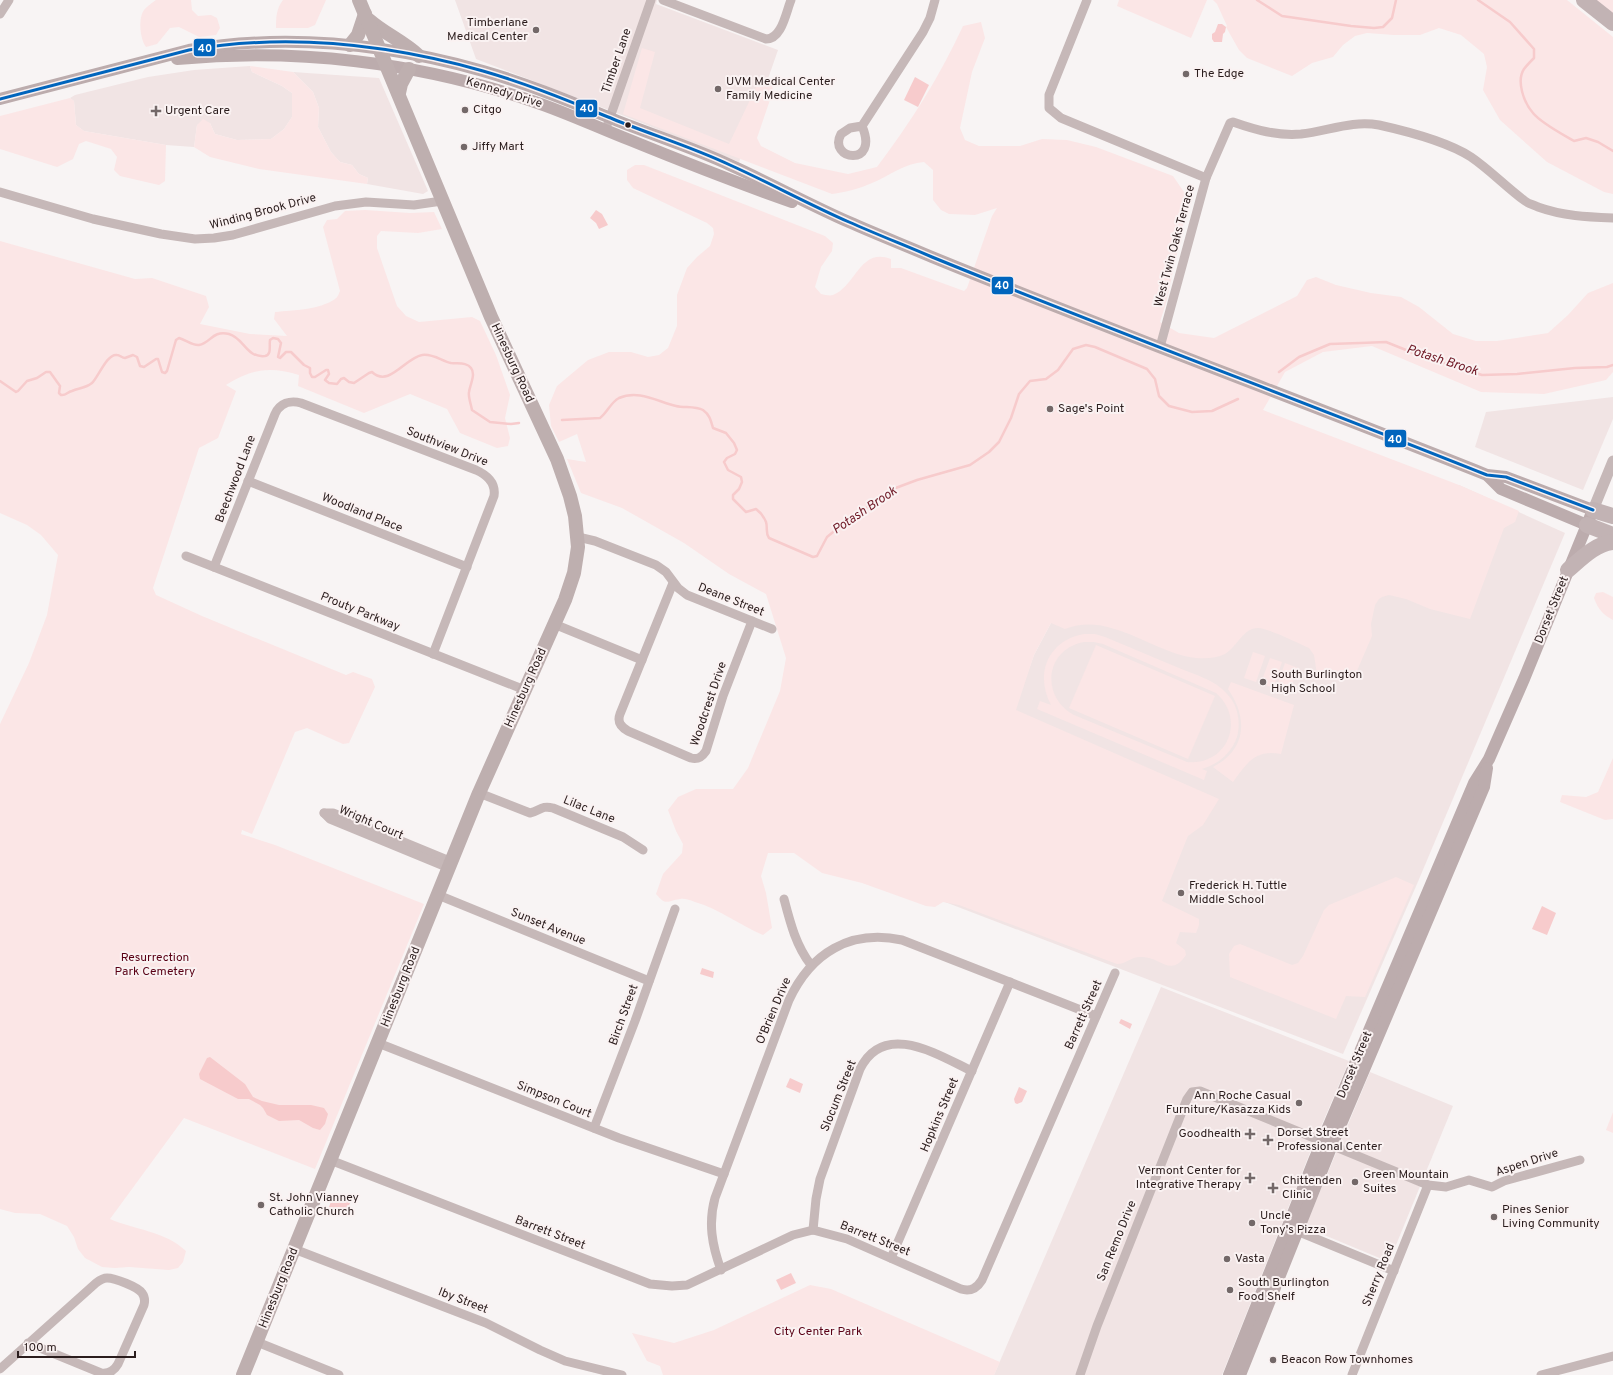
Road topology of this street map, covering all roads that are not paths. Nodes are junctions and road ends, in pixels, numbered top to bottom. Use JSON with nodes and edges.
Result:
{"nodes":[{"id":1,"x":9,"y":0,"type":"edge"},
{"id":2,"x":359,"y":0,"type":"edge"},
{"id":3,"x":651,"y":0,"type":"edge"},
{"id":4,"x":663,"y":0,"type":"edge"},
{"id":5,"x":791,"y":0,"type":"edge"},
{"id":6,"x":935,"y":0,"type":"edge"},
{"id":7,"x":1087,"y":0,"type":"edge"},
{"id":8,"x":1584,"y":0,"type":"edge"},
{"id":9,"x":0,"y":14,"type":"edge"},
{"id":10,"x":366,"y":16,"type":"junction"},
{"id":11,"x":1613,"y":23,"type":"edge"},
{"id":12,"x":350,"y":45,"type":"junction"},
{"id":13,"x":380,"y":49,"type":"junction"},
{"id":14,"x":419,"y":56,"type":"junction"},
{"id":15,"x":142,"y":62,"type":"junction"},
{"id":16,"x":388,"y":66,"type":"junction"},
{"id":17,"x":409,"y":69,"type":"junction"},
{"id":18,"x":399,"y":92,"type":"junction"},
{"id":19,"x":0,"y":99,"type":"edge"},
{"id":20,"x":610,"y":118,"type":"junction"},
{"id":21,"x":862,"y":126,"type":"dead end"},
{"id":22,"x":606,"y":130,"type":"junction"},
{"id":23,"x":1206,"y":178,"type":"junction"},
{"id":24,"x":0,"y":192,"type":"edge"},
{"id":25,"x":442,"y":201,"type":"junction"},
{"id":26,"x":1613,"y":218,"type":"edge"},
{"id":27,"x":847,"y":221,"type":"junction"},
{"id":28,"x":1160,"y":347,"type":"junction"},
{"id":29,"x":286,"y":403,"type":"joint"},
{"id":30,"x":1613,"y":461,"type":"edge"},
{"id":31,"x":1487,"y":475,"type":"junction"},
{"id":32,"x":248,"y":481,"type":"junction"},
{"id":33,"x":1592,"y":510,"type":"junction"},
{"id":34,"x":1613,"y":516,"type":"edge"},
{"id":35,"x":1586,"y":525,"type":"junction"},
{"id":36,"x":1613,"y":535,"type":"edge"},
{"id":37,"x":578,"y":537,"type":"junction"},
{"id":38,"x":1613,"y":542,"type":"edge"},
{"id":39,"x":186,"y":556,"type":"dead end"},
{"id":40,"x":214,"y":567,"type":"junction"},
{"id":41,"x":467,"y":567,"type":"junction"},
{"id":42,"x":1568,"y":570,"type":"junction"},
{"id":43,"x":673,"y":583,"type":"junction"},
{"id":44,"x":752,"y":621,"type":"junction"},
{"id":45,"x":554,"y":624,"type":"junction"},
{"id":46,"x":772,"y":629,"type":"dead end"},
{"id":47,"x":433,"y":654,"type":"junction"},
{"id":48,"x":642,"y":660,"type":"junction"},
{"id":49,"x":525,"y":690,"type":"junction"},
{"id":50,"x":479,"y":793,"type":"junction"},
{"id":51,"x":643,"y":850,"type":"dead end"},
{"id":52,"x":450,"y":865,"type":"junction"},
{"id":53,"x":438,"y":895,"type":"junction"},
{"id":54,"x":784,"y":899,"type":"dead end"},
{"id":55,"x":675,"y":909,"type":"dead end"},
{"id":56,"x":812,"y":964,"type":"junction"},
{"id":57,"x":1115,"y":973,"type":"dead end"},
{"id":58,"x":649,"y":982,"type":"junction"},
{"id":59,"x":1010,"y":982,"type":"junction"},
{"id":60,"x":1096,"y":1016,"type":"junction"},
{"id":61,"x":378,"y":1043,"type":"junction"},
{"id":62,"x":972,"y":1071,"type":"junction"},
{"id":63,"x":594,"y":1128,"type":"junction"},
{"id":64,"x":1327,"y":1143,"type":"junction"},
{"id":65,"x":330,"y":1160,"type":"junction"},
{"id":66,"x":1580,"y":1160,"type":"dead end"},
{"id":67,"x":724,"y":1174,"type":"junction"},
{"id":68,"x":1428,"y":1185,"type":"junction"},
{"id":69,"x":813,"y":1230,"type":"junction"},
{"id":70,"x":1297,"y":1231,"type":"junction"},
{"id":71,"x":294,"y":1249,"type":"junction"},
{"id":72,"x":891,"y":1258,"type":"junction"},
{"id":73,"x":721,"y":1270,"type":"junction"},
{"id":74,"x":1394,"y":1271,"type":"junction"},
{"id":75,"x":257,"y":1342,"type":"junction"},
{"id":76,"x":28,"y":1343,"type":"junction"},
{"id":77,"x":1613,"y":1356,"type":"edge"},
{"id":78,"x":0,"y":1369,"type":"edge"},
{"id":79,"x":244,"y":1375,"type":"edge"},
{"id":80,"x":339,"y":1375,"type":"edge"},
{"id":81,"x":622,"y":1375,"type":"edge"},
{"id":82,"x":1080,"y":1375,"type":"edge"},
{"id":83,"x":1229,"y":1375,"type":"edge"},
{"id":84,"x":1240,"y":1375,"type":"edge"},
{"id":85,"x":1352,"y":1375,"type":"edge"},
{"id":86,"x":1541,"y":1375,"type":"edge"}],
"edges":[{"from":1,"to":9,"type":"street"},
{"from":2,"to":10,"type":"main road","name":"Hinesburg Road"},
{"from":3,"to":20,"type":"street","name":"Timber Lane"},
{"from":4,"to":5,"type":"street"},
{"from":6,"to":21,"type":"street"},
{"from":7,"to":23,"type":"street","name":"West Twin Oaks Terrace"},
{"from":8,"to":11,"type":"highway"},
{"from":10,"to":12,"type":"main road"},
{"from":10,"to":13,"type":"main road","name":"Hinesburg Road"},
{"from":10,"to":14,"type":"main road"},
{"from":12,"to":13,"type":"main road","name":"Kennedy Drive"},
{"from":12,"to":15,"type":"main road","name":"Kennedy Drive"},
{"from":13,"to":14,"type":"main road","name":"Kennedy Drive"},
{"from":13,"to":16,"type":"main road","name":"Hinesburg Road"},
{"from":14,"to":20,"type":"main road","name":"Kennedy Drive"},
{"from":15,"to":16,"type":"main road","name":"Kennedy Drive"},
{"from":15,"to":19,"type":"main road","name":"Kennedy Drive"},
{"from":16,"to":17,"type":"main road","name":"Kennedy Drive"},
{"from":16,"to":18,"type":"main road","name":"Hinesburg Road"},
{"from":17,"to":18,"type":"main road"},
{"from":17,"to":22,"type":"main road","name":"Kennedy Drive"},
{"from":18,"to":25,"type":"main road","name":"Hinesburg Road"},
{"from":20,"to":22,"type":"street","name":"Timber Lane"},
{"from":20,"to":27,"type":"main road","name":"Kennedy Drive"},
{"from":22,"to":27,"type":"main road","name":"Kennedy Drive"},
{"from":23,"to":26,"type":"street"},
{"from":23,"to":28,"type":"street","name":"West Twin Oaks Terrace"},
{"from":24,"to":25,"type":"street","name":"Winding Brook Drive"},
{"from":25,"to":37,"type":"main road","name":"Hinesburg Road"},
{"from":27,"to":28,"type":"main road","name":"Kennedy Drive"},
{"from":28,"to":31,"type":"main road","name":"Kennedy Drive"},
{"from":29,"to":32,"type":"street","name":"Beechwood Lane"},
{"from":29,"to":41,"type":"street","name":"Southview Drive"},
{"from":30,"to":33,"type":"street","name":"Dorset Street"},
{"from":31,"to":33,"type":"main road","name":"Kennedy Drive"},
{"from":31,"to":35,"type":"main road","name":"Kennedy Drive"},
{"from":32,"to":40,"type":"street","name":"Beechwood Lane"},
{"from":32,"to":41,"type":"street","name":"Woodland Place"},
{"from":33,"to":34,"type":"highway"},
{"from":33,"to":35,"type":"main road","name":"Dorset Street"},
{"from":35,"to":36,"type":"highway"},
{"from":35,"to":42,"type":"main road","name":"Dorset Street"},
{"from":37,"to":43,"type":"street","name":"Deane Street"},
{"from":37,"to":45,"type":"main road","name":"Hinesburg Road"},
{"from":38,"to":42,"type":"highway"},
{"from":39,"to":40,"type":"street","name":"Prouty Parkway"},
{"from":40,"to":47,"type":"street","name":"Prouty Parkway"},
{"from":41,"to":47,"type":"street","name":"Southview Drive"},
{"from":42,"to":64,"type":"main road","name":"Dorset Street"},
{"from":43,"to":44,"type":"street","name":"Deane Street"},
{"from":43,"to":48,"type":"street","name":"Woodcrest Drive"},
{"from":44,"to":46,"type":"street","name":"Deane Street"},
{"from":44,"to":48,"type":"street","name":"Woodcrest Drive"},
{"from":45,"to":48,"type":"street"},
{"from":45,"to":49,"type":"main road","name":"Hinesburg Road"},
{"from":47,"to":49,"type":"street","name":"Prouty Parkway"},
{"from":49,"to":50,"type":"main road","name":"Hinesburg Road"},
{"from":50,"to":51,"type":"street","name":"Lilac Lane"},
{"from":50,"to":52,"type":"main road","name":"Hinesburg Road"},
{"from":52,"to":52,"type":"street","name":"Wright Court"},
{"from":52,"to":53,"type":"main road","name":"Hinesburg Road"},
{"from":53,"to":58,"type":"street","name":"Sunset Avenue"},
{"from":53,"to":61,"type":"main road","name":"Hinesburg Road"},
{"from":54,"to":56,"type":"street"},
{"from":55,"to":58,"type":"street","name":"Birch Street"},
{"from":56,"to":59,"type":"street","name":"O'Brien Drive"},
{"from":56,"to":67,"type":"street","name":"O'Brien Drive"},
{"from":57,"to":60,"type":"street","name":"Barrett Street"},
{"from":58,"to":63,"type":"street","name":"Birch Street"},
{"from":59,"to":60,"type":"street","name":"O'Brien Drive"},
{"from":59,"to":62,"type":"street","name":"Hopkins Street"},
{"from":60,"to":72,"type":"street","name":"Barrett Street"},
{"from":61,"to":63,"type":"street","name":"Simpson Court"},
{"from":61,"to":65,"type":"main road","name":"Hinesburg Road"},
{"from":62,"to":69,"type":"street","name":"Slocum Street"},
{"from":62,"to":72,"type":"street","name":"Hopkins Street"},
{"from":63,"to":67,"type":"street","name":"Simpson Court"},
{"from":64,"to":68,"type":"street","name":"Aspen Drive"},
{"from":64,"to":70,"type":"main road","name":"Dorset Street"},
{"from":64,"to":82,"type":"street","name":"San Remo Drive"},
{"from":64,"to":83,"type":"main road","name":"Dorset Street"},
{"from":65,"to":71,"type":"main road","name":"Hinesburg Road"},
{"from":65,"to":73,"type":"street","name":"Barrett Street"},
{"from":66,"to":68,"type":"street","name":"Aspen Drive"},
{"from":67,"to":73,"type":"street","name":"O'Brien Drive"},
{"from":68,"to":74,"type":"street","name":"Sherry Road"},
{"from":69,"to":72,"type":"street","name":"Barrett Street"},
{"from":69,"to":73,"type":"street","name":"Barrett Street"},
{"from":70,"to":74,"type":"street"},
{"from":70,"to":84,"type":"main road","name":"Dorset Street"},
{"from":71,"to":75,"type":"main road","name":"Hinesburg Road"},
{"from":71,"to":81,"type":"street","name":"Iby Street"},
{"from":74,"to":85,"type":"street","name":"Sherry Road"},
{"from":75,"to":79,"type":"main road","name":"Hinesburg Road"},
{"from":75,"to":80,"type":"street"},
{"from":76,"to":76,"type":"street"},
{"from":76,"to":78,"type":"street"},
{"from":77,"to":86,"type":"street"}]}
